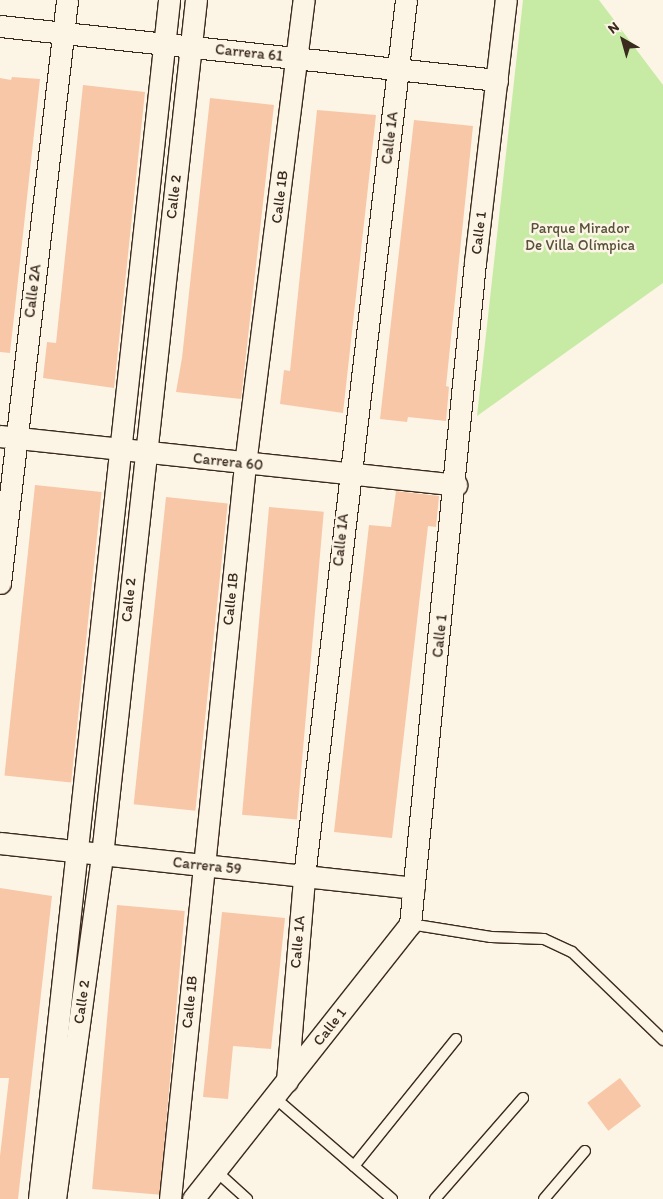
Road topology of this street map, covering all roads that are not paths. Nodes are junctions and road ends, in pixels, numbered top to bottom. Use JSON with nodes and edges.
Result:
{"nodes":[{"id":1,"x":67,"y":0,"type":"edge"},
{"id":2,"x":169,"y":0,"type":"edge"},
{"id":3,"x":196,"y":0,"type":"edge"},
{"id":4,"x":304,"y":0,"type":"edge"},
{"id":5,"x":406,"y":0,"type":"edge"},
{"id":6,"x":506,"y":0,"type":"edge"},
{"id":7,"x":0,"y":26,"type":"edge"},
{"id":8,"x":63,"y":33,"type":"junction"},
{"id":9,"x":164,"y":44,"type":"junction"},
{"id":10,"x":191,"y":47,"type":"junction"},
{"id":11,"x":298,"y":59,"type":"junction"},
{"id":12,"x":398,"y":70,"type":"junction"},
{"id":13,"x":497,"y":80,"type":"junction"},
{"id":14,"x":8,"y":437,"type":"edge"},
{"id":15,"x":119,"y":449,"type":"junction"},
{"id":16,"x":144,"y":452,"type":"junction"},
{"id":17,"x":245,"y":464,"type":"junction"},
{"id":18,"x":348,"y":475,"type":"junction"},
{"id":19,"x":456,"y":485,"type":"junction"},
{"id":20,"x":0,"y":583,"type":"edge"},
{"id":21,"x":0,"y":844,"type":"edge"},
{"id":22,"x":77,"y":852,"type":"junction"},
{"id":23,"x":102,"y":855,"type":"junction"},
{"id":24,"x":203,"y":866,"type":"junction"},
{"id":25,"x":304,"y":876,"type":"junction"},
{"id":26,"x":414,"y":888,"type":"junction"},
{"id":27,"x":410,"y":924,"type":"junction"},
{"id":28,"x":456,"y":1039,"type":"dead end"},
{"id":29,"x":663,"y":1040,"type":"edge"},
{"id":30,"x":281,"y":1088,"type":"junction"},
{"id":31,"x":523,"y":1098,"type":"dead end"},
{"id":32,"x":585,"y":1150,"type":"dead end"},
{"id":33,"x":354,"y":1166,"type":"junction"},
{"id":34,"x":216,"y":1171,"type":"junction"},
{"id":35,"x":39,"y":1199,"type":"edge"},
{"id":36,"x":55,"y":1199,"type":"edge"},
{"id":37,"x":170,"y":1199,"type":"edge"},
{"id":38,"x":194,"y":1199,"type":"edge"},
{"id":39,"x":247,"y":1199,"type":"edge"},
{"id":40,"x":392,"y":1199,"type":"edge"},
{"id":41,"x":435,"y":1199,"type":"edge"},
{"id":42,"x":544,"y":1199,"type":"edge"}],
"edges":[{"from":1,"to":8,"type":"street","name":"Calle 2A"},
{"from":2,"to":9,"type":"street","name":"Calle 2"},
{"from":3,"to":10,"type":"street","name":"Calle 2"},
{"from":4,"to":11,"type":"street","name":"Calle 1B"},
{"from":5,"to":12,"type":"street","name":"Calle 1A"},
{"from":6,"to":13,"type":"street","name":"Calle 1"},
{"from":7,"to":8,"type":"street","name":"Carrera 61"},
{"from":8,"to":9,"type":"street","name":"Carrera 61"},
{"from":8,"to":14,"type":"street","name":"Calle 2A"},
{"from":9,"to":10,"type":"street","name":"Carrera 61"},
{"from":9,"to":15,"type":"street","name":"Calle 2"},
{"from":10,"to":11,"type":"street","name":"Carrera 61"},
{"from":10,"to":16,"type":"street","name":"Calle 2"},
{"from":11,"to":12,"type":"street","name":"Carrera 61"},
{"from":11,"to":17,"type":"street","name":"Calle 1B"},
{"from":12,"to":13,"type":"street","name":"Carrera 61"},
{"from":12,"to":18,"type":"street","name":"Calle 1A"},
{"from":13,"to":19,"type":"street","name":"Calle 1"},
{"from":14,"to":15,"type":"street","name":"Carrera 60"},
{"from":14,"to":20,"type":"street","name":"Calle 2A"},
{"from":15,"to":16,"type":"street","name":"Carrera 60"},
{"from":15,"to":22,"type":"street","name":"Calle 2"},
{"from":16,"to":17,"type":"street","name":"Carrera 60"},
{"from":16,"to":23,"type":"street","name":"Calle 2"},
{"from":17,"to":18,"type":"street","name":"Carrera 60"},
{"from":17,"to":24,"type":"street","name":"Calle 1B"},
{"from":18,"to":19,"type":"street","name":"Carrera 60"},
{"from":18,"to":25,"type":"street","name":"Calle 1A"},
{"from":19,"to":26,"type":"street","name":"Calle 1"},
{"from":21,"to":22,"type":"street","name":"Carrera 59"},
{"from":22,"to":23,"type":"street","name":"Carrera 59"},
{"from":22,"to":35,"type":"street","name":"Calle 2"},
{"from":23,"to":24,"type":"street","name":"Carrera 59"},
{"from":23,"to":36,"type":"street","name":"Calle 2"},
{"from":24,"to":25,"type":"street","name":"Carrera 59"},
{"from":24,"to":37,"type":"street","name":"Calle 1B"},
{"from":25,"to":26,"type":"street","name":"Carrera 59"},
{"from":25,"to":30,"type":"street","name":"Calle 1A"},
{"from":26,"to":27,"type":"street","name":"Calle 1"},
{"from":27,"to":29,"type":"lane"},
{"from":27,"to":30,"type":"street","name":"Calle 1"},
{"from":28,"to":33,"type":"lane"},
{"from":30,"to":33,"type":"lane"},
{"from":30,"to":34,"type":"street","name":"Calle 1"},
{"from":31,"to":41,"type":"lane"},
{"from":32,"to":42,"type":"lane"},
{"from":33,"to":40,"type":"lane"},
{"from":34,"to":38,"type":"street","name":"Calle 1"},
{"from":34,"to":39,"type":"lane"}]}
